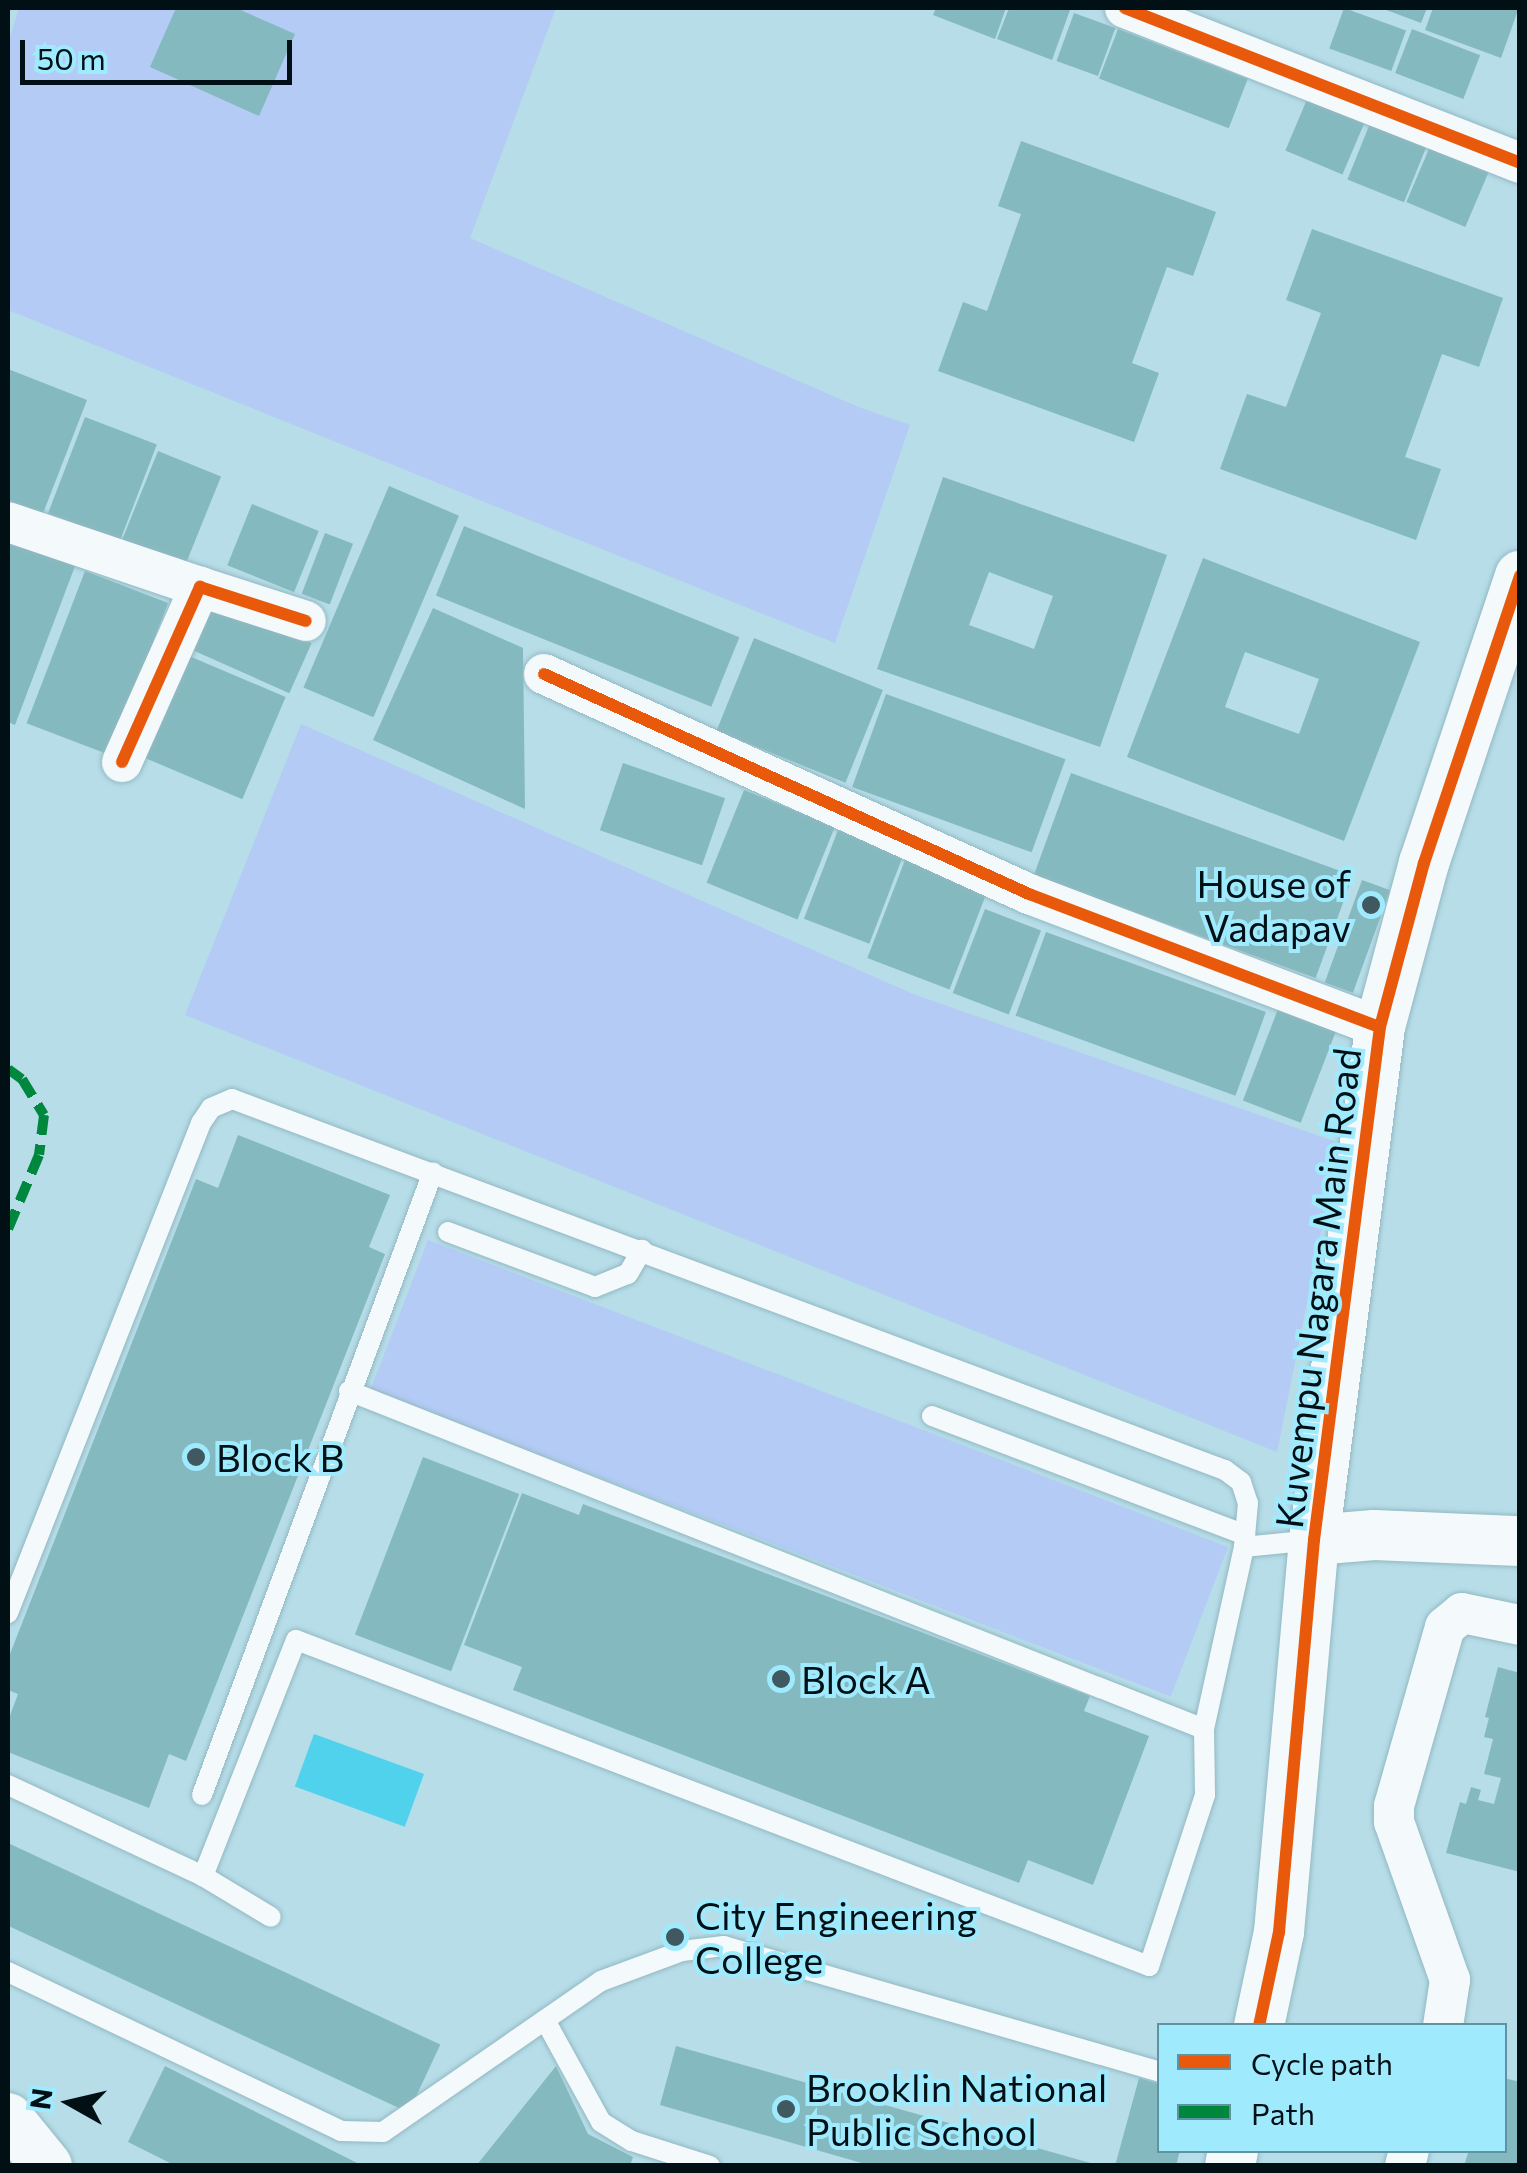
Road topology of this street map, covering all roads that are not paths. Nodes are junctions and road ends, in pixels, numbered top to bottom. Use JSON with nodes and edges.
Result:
{"nodes":[{"id":1,"x":1125,"y":8,"type":"edge"},
{"id":2,"x":1520,"y":163,"type":"edge"},
{"id":3,"x":8,"y":522,"type":"edge"},
{"id":4,"x":1520,"y":576,"type":"edge"},
{"id":5,"x":200,"y":587,"type":"junction"},
{"id":6,"x":306,"y":621,"type":"dead end"},
{"id":7,"x":544,"y":674,"type":"dead end"},
{"id":8,"x":122,"y":762,"type":"dead end"},
{"id":9,"x":1380,"y":1027,"type":"junction"},
{"id":10,"x":433,"y":1172,"type":"junction"},
{"id":11,"x":448,"y":1232,"type":"dead end"},
{"id":12,"x":642,"y":1250,"type":"junction"},
{"id":13,"x":350,"y":1391,"type":"junction"},
{"id":14,"x":932,"y":1416,"type":"dead end"},
{"id":15,"x":1314,"y":1540,"type":"junction"},
{"id":16,"x":1244,"y":1541,"type":"junction"},
{"id":17,"x":1520,"y":1541,"type":"edge"},
{"id":18,"x":8,"y":1612,"type":"edge"},
{"id":19,"x":1520,"y":1625,"type":"edge"},
{"id":20,"x":1204,"y":1729,"type":"junction"},
{"id":21,"x":8,"y":1785,"type":"edge"},
{"id":22,"x":202,"y":1795,"type":"dead end"},
{"id":23,"x":203,"y":1876,"type":"junction"},
{"id":24,"x":271,"y":1917,"type":"dead end"},
{"id":25,"x":8,"y":1972,"type":"edge"},
{"id":26,"x":545,"y":2020,"type":"junction"},
{"id":27,"x":1260,"y":2023,"type":"edge"},
{"id":28,"x":1443,"y":2023,"type":"edge"},
{"id":29,"x":1157,"y":2071,"type":"edge"},
{"id":30,"x":8,"y":2118,"type":"edge"},
{"id":31,"x":48,"y":2166,"type":"edge"},
{"id":32,"x":710,"y":2166,"type":"edge"}],
"edges":[{"from":1,"to":2,"type":"street"},
{"from":3,"to":5,"type":"street"},
{"from":4,"to":9,"type":"street","name":"Kuvempu Nagara Main Road"},
{"from":5,"to":6,"type":"street"},
{"from":5,"to":8,"type":"street"},
{"from":7,"to":9,"type":"street"},
{"from":9,"to":15,"type":"street","name":"Kuvempu Nagara Main Road"},
{"from":10,"to":12,"type":"lane"},
{"from":10,"to":13,"type":"lane"},
{"from":10,"to":18,"type":"lane"},
{"from":11,"to":12,"type":"lane"},
{"from":12,"to":16,"type":"lane"},
{"from":13,"to":20,"type":"lane"},
{"from":13,"to":22,"type":"lane"},
{"from":14,"to":16,"type":"lane"},
{"from":15,"to":16,"type":"lane"},
{"from":15,"to":17,"type":"street"},
{"from":15,"to":27,"type":"street","name":"Kuvempu Nagara Main Road"},
{"from":16,"to":20,"type":"lane"},
{"from":19,"to":28,"type":"street"},
{"from":20,"to":23,"type":"lane"},
{"from":21,"to":23,"type":"lane"},
{"from":23,"to":24,"type":"lane"},
{"from":25,"to":26,"type":"lane"},
{"from":26,"to":29,"type":"lane"},
{"from":26,"to":32,"type":"lane"},
{"from":30,"to":31,"type":"street"}]}
